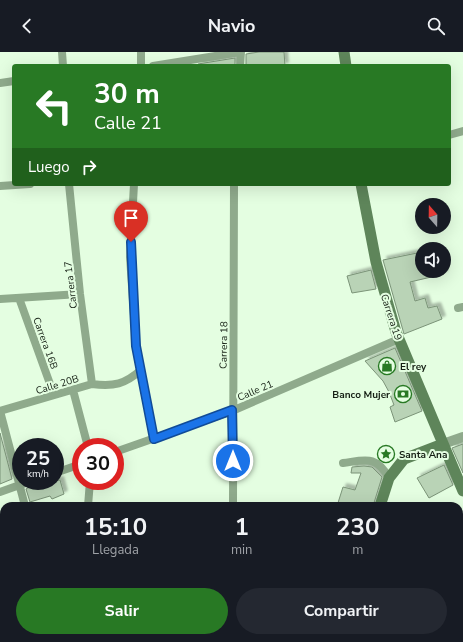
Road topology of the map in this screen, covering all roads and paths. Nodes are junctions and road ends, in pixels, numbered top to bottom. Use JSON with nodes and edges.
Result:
{"nodes":[{"id":1,"x":62,"y":52,"type":"edge"},
{"id":2,"x":141,"y":52,"type":"edge"},
{"id":3,"x":240,"y":52,"type":"edge"},
{"id":4,"x":344,"y":52,"type":"edge"},
{"id":5,"x":63,"y":64,"type":"edge"},
{"id":6,"x":141,"y":64,"type":"edge"},
{"id":7,"x":165,"y":64,"type":"edge"},
{"id":8,"x":240,"y":64,"type":"edge"},
{"id":9,"x":346,"y":64,"type":"edge"},
{"id":10,"x":12,"y":81,"type":"edge"},
{"id":11,"x":0,"y":83,"type":"edge"},
{"id":12,"x":463,"y":131,"type":"edge"},
{"id":13,"x":451,"y":134,"type":"edge"},
{"id":14,"x":12,"y":185,"type":"edge"},
{"id":15,"x":0,"y":186,"type":"edge"},
{"id":16,"x":69,"y":186,"type":"edge"},
{"id":17,"x":134,"y":186,"type":"edge"},
{"id":18,"x":234,"y":186,"type":"edge"},
{"id":19,"x":361,"y":186,"type":"edge"},
{"id":20,"x":80,"y":294,"type":"junction"},
{"id":21,"x":19,"y":298,"type":"junction"},
{"id":22,"x":0,"y":299,"type":"edge"},
{"id":23,"x":399,"y":340,"type":"junction"},
{"id":24,"x":141,"y":370,"type":"junction"},
{"id":25,"x":92,"y":384,"type":"junction"},
{"id":26,"x":73,"y":390,"type":"junction"},
{"id":27,"x":54,"y":395,"type":"junction"},
{"id":28,"x":232,"y":410,"type":"junction"},
{"id":29,"x":0,"y":411,"type":"edge"},
{"id":30,"x":463,"y":437,"type":"edge"},
{"id":31,"x":86,"y":438,"type":"edge"},
{"id":32,"x":154,"y":439,"type":"junction"},
{"id":33,"x":443,"y":444,"type":"junction"},
{"id":34,"x":124,"y":449,"type":"edge"},
{"id":35,"x":12,"y":455,"type":"edge"},
{"id":36,"x":343,"y":463,"type":"dead end"},
{"id":37,"x":389,"y":478,"type":"junction"},
{"id":38,"x":12,"y":488,"type":"edge"},
{"id":39,"x":21,"y":490,"type":"edge"},
{"id":40,"x":89,"y":490,"type":"edge"},
{"id":41,"x":463,"y":491,"type":"edge"},
{"id":42,"x":0,"y":492,"type":"edge"},
{"id":43,"x":24,"y":502,"type":"edge"},
{"id":44,"x":88,"y":502,"type":"edge"},
{"id":45,"x":233,"y":502,"type":"edge"},
{"id":46,"x":381,"y":502,"type":"edge"}],
"edges":[{"from":1,"to":5,"type":"street"},
{"from":2,"to":6,"type":"street"},
{"from":3,"to":7,"type":"street"},
{"from":3,"to":8,"type":"street"},
{"from":4,"to":9,"type":"main road"},
{"from":10,"to":11,"type":"street"},
{"from":12,"to":13,"type":"street"},
{"from":14,"to":15,"type":"street"},
{"from":16,"to":20,"type":"street","name":"Carrera 17"},
{"from":17,"to":24,"type":"street"},
{"from":18,"to":28,"type":"street","name":"Carrera 18"},
{"from":19,"to":23,"type":"main road","name":"Carrera 19"},
{"from":20,"to":21,"type":"street"},
{"from":20,"to":25,"type":"street","name":"Carrera 17"},
{"from":21,"to":22,"type":"street"},
{"from":21,"to":27,"type":"street","name":"Carrera 16B"},
{"from":23,"to":28,"type":"street","name":"Calle 21"},
{"from":23,"to":33,"type":"main road","name":"Carrera 19"},
{"from":24,"to":25,"type":"street","name":"Calle 20B"},
{"from":24,"to":32,"type":"street"},
{"from":25,"to":26,"type":"street","name":"Calle 20B"},
{"from":26,"to":27,"type":"street","name":"Calle 20B"},
{"from":26,"to":31,"type":"street"},
{"from":27,"to":29,"type":"street","name":"Calle 20B"},
{"from":28,"to":32,"type":"street","name":"Calle 21"},
{"from":28,"to":45,"type":"street","name":"Carrera 18"},
{"from":29,"to":35,"type":"street"},
{"from":30,"to":33,"type":"street"},
{"from":32,"to":34,"type":"street","name":"Calle 21"},
{"from":33,"to":37,"type":"main road"},
{"from":33,"to":41,"type":"main road","name":"Carrera 19"},
{"from":36,"to":37,"type":"street"},
{"from":37,"to":46,"type":"main road"},
{"from":38,"to":42,"type":"street"},
{"from":39,"to":43,"type":"street"},
{"from":40,"to":44,"type":"street"}]}
